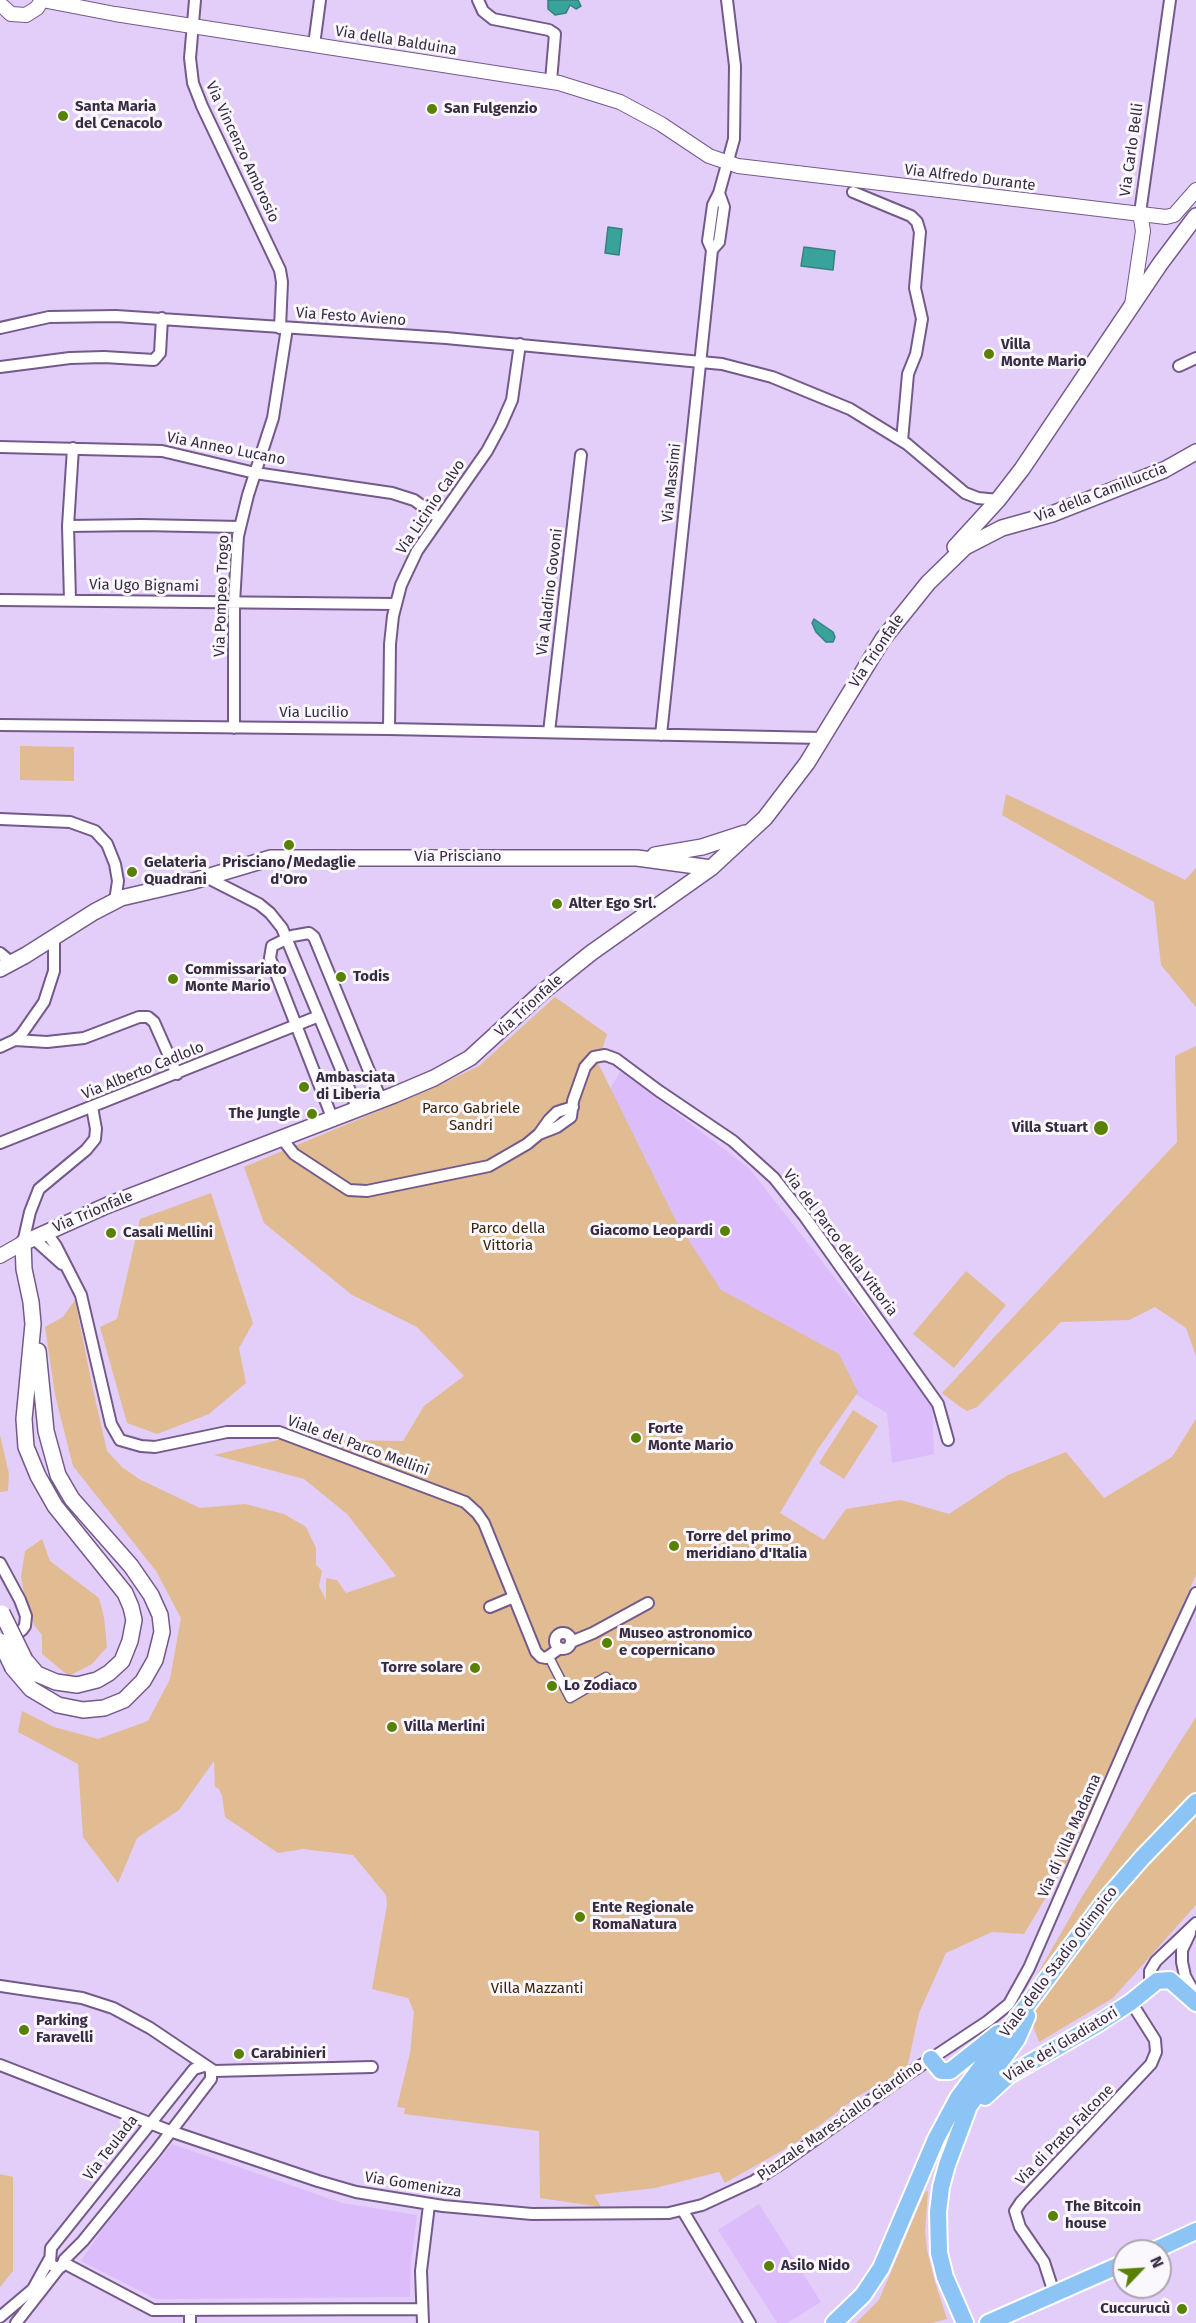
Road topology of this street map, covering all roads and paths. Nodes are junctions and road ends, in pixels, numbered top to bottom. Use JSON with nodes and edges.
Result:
{"nodes":[{"id":1,"x":42,"y":0,"type":"edge"},
{"id":2,"x":195,"y":0,"type":"edge"},
{"id":3,"x":320,"y":0,"type":"edge"},
{"id":4,"x":478,"y":0,"type":"edge"},
{"id":5,"x":727,"y":0,"type":"edge"},
{"id":6,"x":1170,"y":0,"type":"edge"},
{"id":7,"x":0,"y":4,"type":"edge"},
{"id":8,"x":192,"y":26,"type":"junction"},
{"id":9,"x":314,"y":45,"type":"junction"},
{"id":10,"x":550,"y":81,"type":"junction"},
{"id":11,"x":728,"y":164,"type":"junction"},
{"id":12,"x":1196,"y":190,"type":"edge"},
{"id":13,"x":853,"y":192,"type":"dead end"},
{"id":14,"x":1140,"y":213,"type":"junction"},
{"id":15,"x":1196,"y":216,"type":"edge"},
{"id":16,"x":1132,"y":305,"type":"junction"},
{"id":17,"x":162,"y":318,"type":"junction"},
{"id":18,"x":0,"y":327,"type":"edge"},
{"id":19,"x":284,"y":328,"type":"junction"},
{"id":20,"x":520,"y":344,"type":"junction"},
{"id":21,"x":1196,"y":358,"type":"edge"},
{"id":22,"x":700,"y":362,"type":"junction"},
{"id":23,"x":1179,"y":366,"type":"dead end"},
{"id":24,"x":0,"y":368,"type":"edge"},
{"id":25,"x":902,"y":441,"type":"junction"},
{"id":26,"x":0,"y":447,"type":"edge"},
{"id":27,"x":73,"y":448,"type":"junction"},
{"id":28,"x":1196,"y":452,"type":"edge"},
{"id":29,"x":580,"y":456,"type":"dead end"},
{"id":30,"x":255,"y":472,"type":"junction"},
{"id":31,"x":998,"y":500,"type":"junction"},
{"id":32,"x":439,"y":518,"type":"junction"},
{"id":33,"x":68,"y":526,"type":"junction"},
{"id":34,"x":240,"y":527,"type":"junction"},
{"id":35,"x":1002,"y":528,"type":"junction"},
{"id":36,"x":928,"y":583,"type":"junction"},
{"id":37,"x":0,"y":600,"type":"edge"},
{"id":38,"x":70,"y":600,"type":"junction"},
{"id":39,"x":234,"y":603,"type":"junction"},
{"id":40,"x":395,"y":604,"type":"junction"},
{"id":41,"x":0,"y":725,"type":"edge"},
{"id":42,"x":234,"y":728,"type":"junction"},
{"id":43,"x":389,"y":729,"type":"junction"},
{"id":44,"x":549,"y":732,"type":"junction"},
{"id":45,"x":661,"y":735,"type":"junction"},
{"id":46,"x":822,"y":738,"type":"junction"},
{"id":47,"x":0,"y":819,"type":"edge"},
{"id":48,"x":753,"y":830,"type":"junction"},
{"id":49,"x":637,"y":858,"type":"junction"},
{"id":50,"x":711,"y":868,"type":"junction"},
{"id":51,"x":206,"y":877,"type":"junction"},
{"id":52,"x":115,"y":901,"type":"junction"},
{"id":53,"x":54,"y":938,"type":"junction"},
{"id":54,"x":287,"y":938,"type":"junction"},
{"id":55,"x":4,"y":962,"type":"edge"},
{"id":56,"x":319,"y":1016,"type":"junction"},
{"id":57,"x":296,"y":1025,"type":"junction"},
{"id":58,"x":15,"y":1040,"type":"junction"},
{"id":59,"x":0,"y":1047,"type":"edge"},
{"id":60,"x":177,"y":1074,"type":"junction"},
{"id":61,"x":381,"y":1100,"type":"junction"},
{"id":62,"x":92,"y":1107,"type":"junction"},
{"id":63,"x":358,"y":1110,"type":"junction"},
{"id":64,"x":333,"y":1120,"type":"junction"},
{"id":65,"x":283,"y":1140,"type":"junction"},
{"id":66,"x":0,"y":1143,"type":"edge"},
{"id":67,"x":34,"y":1238,"type":"junction"},
{"id":68,"x":0,"y":1256,"type":"edge"},
{"id":69,"x":33,"y":1324,"type":"junction"},
{"id":70,"x":948,"y":1440,"type":"dead end"},
{"id":71,"x":0,"y":1563,"type":"edge"},
{"id":72,"x":1196,"y":1593,"type":"edge"},
{"id":73,"x":514,"y":1597,"type":"junction"},
{"id":74,"x":648,"y":1603,"type":"dead end"},
{"id":75,"x":490,"y":1607,"type":"dead end"},
{"id":76,"x":1,"y":1611,"type":"edge"},
{"id":77,"x":0,"y":1642,"type":"edge"},
{"id":78,"x":549,"y":1658,"type":"junction"},
{"id":79,"x":19,"y":1664,"type":"junction"},
{"id":80,"x":606,"y":1677,"type":"dead end"},
{"id":81,"x":1196,"y":1802,"type":"edge"},
{"id":82,"x":1196,"y":1923,"type":"edge"},
{"id":83,"x":0,"y":1986,"type":"edge"},
{"id":84,"x":1150,"y":1986,"type":"junction"},
{"id":85,"x":1196,"y":1996,"type":"edge"},
{"id":86,"x":1131,"y":2002,"type":"junction"},
{"id":87,"x":1196,"y":2003,"type":"edge"},
{"id":88,"x":1029,"y":2004,"type":"junction"},
{"id":89,"x":931,"y":2059,"type":"junction"},
{"id":90,"x":0,"y":2065,"type":"edge"},
{"id":91,"x":372,"y":2067,"type":"dead end"},
{"id":92,"x":208,"y":2068,"type":"junction"},
{"id":93,"x":149,"y":2123,"type":"junction"},
{"id":94,"x":170,"y":2131,"type":"junction"},
{"id":95,"x":952,"y":2149,"type":"junction"},
{"id":96,"x":429,"y":2205,"type":"junction"},
{"id":97,"x":683,"y":2211,"type":"junction"},
{"id":98,"x":1196,"y":2231,"type":"edge"},
{"id":99,"x":1172,"y":2242,"type":"edge"},
{"id":100,"x":50,"y":2257,"type":"junction"},
{"id":101,"x":63,"y":2263,"type":"junction"},
{"id":102,"x":1112,"y":2269,"type":"edge"},
{"id":103,"x":1054,"y":2293,"type":"junction"},
{"id":104,"x":421,"y":2309,"type":"junction"},
{"id":105,"x":190,"y":2310,"type":"junction"},
{"id":106,"x":0,"y":2317,"type":"edge"},
{"id":107,"x":16,"y":2323,"type":"edge"},
{"id":108,"x":190,"y":2323,"type":"edge"},
{"id":109,"x":423,"y":2323,"type":"edge"},
{"id":110,"x":750,"y":2323,"type":"edge"},
{"id":111,"x":834,"y":2323,"type":"edge"},
{"id":112,"x":965,"y":2323,"type":"edge"},
{"id":113,"x":988,"y":2323,"type":"edge"}],
"edges":[{"from":1,"to":7,"type":"street"},
{"from":1,"to":8,"type":"street","name":"Via della Balduina"},
{"from":2,"to":8,"type":"street","name":"Via Vincenzo Ambrosio"},
{"from":3,"to":9,"type":"street"},
{"from":4,"to":10,"type":"street"},
{"from":5,"to":11,"type":"street","name":"Via Massimi"},
{"from":6,"to":14,"type":"street","name":"Via Carlo Belli"},
{"from":8,"to":9,"type":"street","name":"Via della Balduina"},
{"from":8,"to":19,"type":"street","name":"Via Vincenzo Ambrosio"},
{"from":9,"to":10,"type":"street","name":"Via della Balduina"},
{"from":10,"to":11,"type":"street","name":"Via della Balduina"},
{"from":11,"to":14,"type":"street","name":"Via Alfredo Durante"},
{"from":11,"to":22,"type":"street","name":"Via Massimi"},
{"from":12,"to":14,"type":"street","name":"Via Alfredo Durante"},
{"from":13,"to":25,"type":"street"},
{"from":14,"to":16,"type":"street","name":"Via Carlo Belli"},
{"from":15,"to":16,"type":"main road","name":"Via Trionfale"},
{"from":16,"to":31,"type":"main road","name":"Via Trionfale"},
{"from":17,"to":18,"type":"street","name":"Via Festo Avieno"},
{"from":17,"to":19,"type":"street","name":"Via Festo Avieno"},
{"from":17,"to":24,"type":"street"},
{"from":19,"to":20,"type":"street","name":"Via Festo Avieno"},
{"from":19,"to":30,"type":"street","name":"Via Pompeo Trogo"},
{"from":20,"to":22,"type":"street","name":"Via Festo Avieno"},
{"from":20,"to":32,"type":"street","name":"Via Licinio Calvo"},
{"from":21,"to":23,"type":"street"},
{"from":22,"to":25,"type":"street","name":"Via Festo Avieno"},
{"from":22,"to":45,"type":"street","name":"Via Massimi"},
{"from":25,"to":31,"type":"street","name":"Via Festo Avieno"},
{"from":26,"to":27,"type":"street","name":"Via Anneo Lucano"},
{"from":27,"to":30,"type":"street","name":"Via Anneo Lucano"},
{"from":27,"to":33,"type":"street"},
{"from":28,"to":35,"type":"main road","name":"Via della Camilluccia"},
{"from":29,"to":44,"type":"street","name":"Via Aladino Govoni"},
{"from":30,"to":32,"type":"street","name":"Via Anneo Lucano"},
{"from":30,"to":34,"type":"street","name":"Via Pompeo Trogo"},
{"from":31,"to":35,"type":"street"},
{"from":31,"to":36,"type":"main road","name":"Via Trionfale"},
{"from":32,"to":40,"type":"street","name":"Via Licinio Calvo"},
{"from":33,"to":34,"type":"street"},
{"from":33,"to":38,"type":"street"},
{"from":34,"to":39,"type":"street","name":"Via Pompeo Trogo"},
{"from":35,"to":36,"type":"main road","name":"Via Trionfale"},
{"from":36,"to":46,"type":"main road","name":"Via Trionfale"},
{"from":37,"to":38,"type":"street","name":"Via Ugo Bignami"},
{"from":38,"to":39,"type":"street","name":"Via Ugo Bignami"},
{"from":39,"to":40,"type":"street","name":"Via Ugo Bignami"},
{"from":39,"to":42,"type":"street","name":"Via Pompeo Trogo"},
{"from":40,"to":43,"type":"street","name":"Via Licinio Calvo"},
{"from":41,"to":42,"type":"street","name":"Via Lucilio"},
{"from":42,"to":43,"type":"street","name":"Via Lucilio"},
{"from":43,"to":44,"type":"street","name":"Via Lucilio"},
{"from":44,"to":45,"type":"street","name":"Via Lucilio"},
{"from":45,"to":46,"type":"street","name":"Via Lucilio"},
{"from":46,"to":48,"type":"main road","name":"Via Trionfale"},
{"from":47,"to":52,"type":"street"},
{"from":48,"to":49,"type":"main road","name":"Via Prisciano"},
{"from":48,"to":50,"type":"main road","name":"Via Trionfale"},
{"from":49,"to":50,"type":"main road","name":"Via Prisciano"},
{"from":49,"to":51,"type":"main road","name":"Via Prisciano"},
{"from":50,"to":61,"type":"main road","name":"Via Trionfale"},
{"from":51,"to":52,"type":"main road","name":"Via Prisciano"},
{"from":51,"to":54,"type":"street"},
{"from":52,"to":53,"type":"main road","name":"Via Prisciano"},
{"from":53,"to":55,"type":"main road","name":"Via Prisciano"},
{"from":53,"to":58,"type":"street"},
{"from":54,"to":56,"type":"street"},
{"from":54,"to":57,"type":"street"},
{"from":54,"to":61,"type":"street"},
{"from":56,"to":57,"type":"street","name":"Via Alberto Cadlolo"},
{"from":56,"to":63,"type":"street"},
{"from":57,"to":60,"type":"street","name":"Via Alberto Cadlolo"},
{"from":57,"to":64,"type":"street"},
{"from":58,"to":59,"type":"street"},
{"from":58,"to":60,"type":"street"},
{"from":60,"to":62,"type":"street","name":"Via Alberto Cadlolo"},
{"from":61,"to":63,"type":"main road","name":"Via Trionfale"},
{"from":62,"to":66,"type":"street","name":"Via Alberto Cadlolo"},
{"from":62,"to":67,"type":"street"},
{"from":63,"to":64,"type":"main road","name":"Via Trionfale"},
{"from":64,"to":65,"type":"main road","name":"Via Trionfale"},
{"from":65,"to":67,"type":"main road","name":"Via Trionfale"},
{"from":65,"to":70,"type":"street","name":"Via del Parco della Vittoria"},
{"from":67,"to":68,"type":"street","name":"Via Trionfale"},
{"from":67,"to":69,"type":"main road"},
{"from":67,"to":73,"type":"street","name":"Viale del Parco Mellini"},
{"from":69,"to":79,"type":"main road"},
{"from":69,"to":79,"type":"main road"},
{"from":71,"to":77,"type":"street"},
{"from":72,"to":89,"type":"street","name":"Via di Villa Madama"},
{"from":73,"to":75,"type":"street"},
{"from":73,"to":78,"type":"street","name":"Viale del Parco Mellini"},
{"from":74,"to":78,"type":"street"},
{"from":76,"to":79,"type":"main road","bridge":true},
{"from":77,"to":79,"type":"main road","bridge":true},
{"from":78,"to":80,"type":"street"},
{"from":81,"to":88,"type":"main road","name":"Viale dello Stadio Olimpico"},
{"from":82,"to":84,"type":"street"},
{"from":82,"to":85,"type":"street"},
{"from":83,"to":92,"type":"street"},
{"from":84,"to":86,"type":"main road","name":"Viale dei Gladiatori"},
{"from":84,"to":87,"type":"main road"},
{"from":86,"to":95,"type":"main road","name":"Viale dei Gladiatori"},
{"from":86,"to":103,"type":"street","name":"Via di Prato Falcone"},
{"from":88,"to":89,"type":"main road"},
{"from":88,"to":95,"type":"main road"},
{"from":88,"to":111,"type":"main road","name":"Viale dello Stadio Olimpico"},
{"from":89,"to":97,"type":"street","name":"Piazzale Maresciallo Giardino"},
{"from":90,"to":93,"type":"street","name":"Via Gomenizza"},
{"from":91,"to":92,"type":"street"},
{"from":92,"to":93,"type":"street","name":"Via Teulada"},
{"from":92,"to":94,"type":"street"},
{"from":93,"to":94,"type":"street","name":"Via Gomenizza"},
{"from":93,"to":100,"type":"street","name":"Via Teulada"},
{"from":94,"to":96,"type":"street","name":"Via Gomenizza"},
{"from":94,"to":101,"type":"street"},
{"from":95,"to":112,"type":"main road"},
{"from":96,"to":97,"type":"street","name":"Via Gomenizza"},
{"from":96,"to":104,"type":"street"},
{"from":97,"to":110,"type":"street"},
{"from":98,"to":99,"type":"main road"},
{"from":100,"to":101,"type":"street"},
{"from":100,"to":106,"type":"street","name":"Via Teulada"},
{"from":101,"to":105,"type":"street"},
{"from":101,"to":107,"type":"street"},
{"from":102,"to":103,"type":"main road"},
{"from":103,"to":113,"type":"main road"},
{"from":104,"to":105,"type":"street"},
{"from":104,"to":109,"type":"street"},
{"from":105,"to":108,"type":"street"}]}
